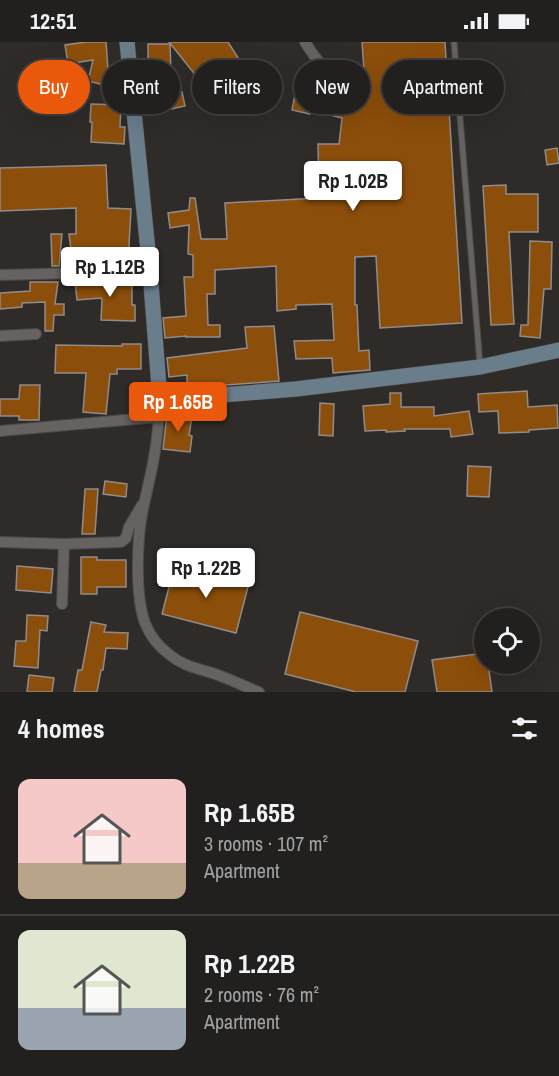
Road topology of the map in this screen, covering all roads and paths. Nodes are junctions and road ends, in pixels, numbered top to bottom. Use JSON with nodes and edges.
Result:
{"nodes":[{"id":1,"x":127,"y":42,"type":"edge"},
{"id":2,"x":305,"y":42,"type":"edge"},
{"id":3,"x":454,"y":42,"type":"edge"},
{"id":4,"x":317,"y":60,"type":"edge"},
{"id":5,"x":150,"y":271,"type":"junction"},
{"id":6,"x":0,"y":275,"type":"edge"},
{"id":7,"x":36,"y":334,"type":"dead end"},
{"id":8,"x":0,"y":336,"type":"edge"},
{"id":9,"x":559,"y":350,"type":"edge"},
{"id":10,"x":480,"y":367,"type":"junction"},
{"id":11,"x":160,"y":400,"type":"junction"},
{"id":12,"x":159,"y":417,"type":"junction"},
{"id":13,"x":0,"y":431,"type":"edge"},
{"id":14,"x":145,"y":500,"type":"junction"},
{"id":15,"x":0,"y":542,"type":"edge"},
{"id":16,"x":64,"y":544,"type":"junction"},
{"id":17,"x":62,"y":604,"type":"dead end"},
{"id":18,"x":259,"y":692,"type":"edge"}],
"edges":[{"from":1,"to":5,"type":"street"},
{"from":2,"to":4,"type":"street"},
{"from":3,"to":10,"type":"lane"},
{"from":5,"to":6,"type":"street"},
{"from":5,"to":11,"type":"street"},
{"from":7,"to":8,"type":"street"},
{"from":9,"to":10,"type":"street"},
{"from":10,"to":11,"type":"street"},
{"from":11,"to":12,"type":"street"},
{"from":12,"to":13,"type":"street"},
{"from":12,"to":14,"type":"street"},
{"from":14,"to":16,"type":"street"},
{"from":14,"to":18,"type":"street"},
{"from":15,"to":16,"type":"street"},
{"from":16,"to":17,"type":"street"}]}
